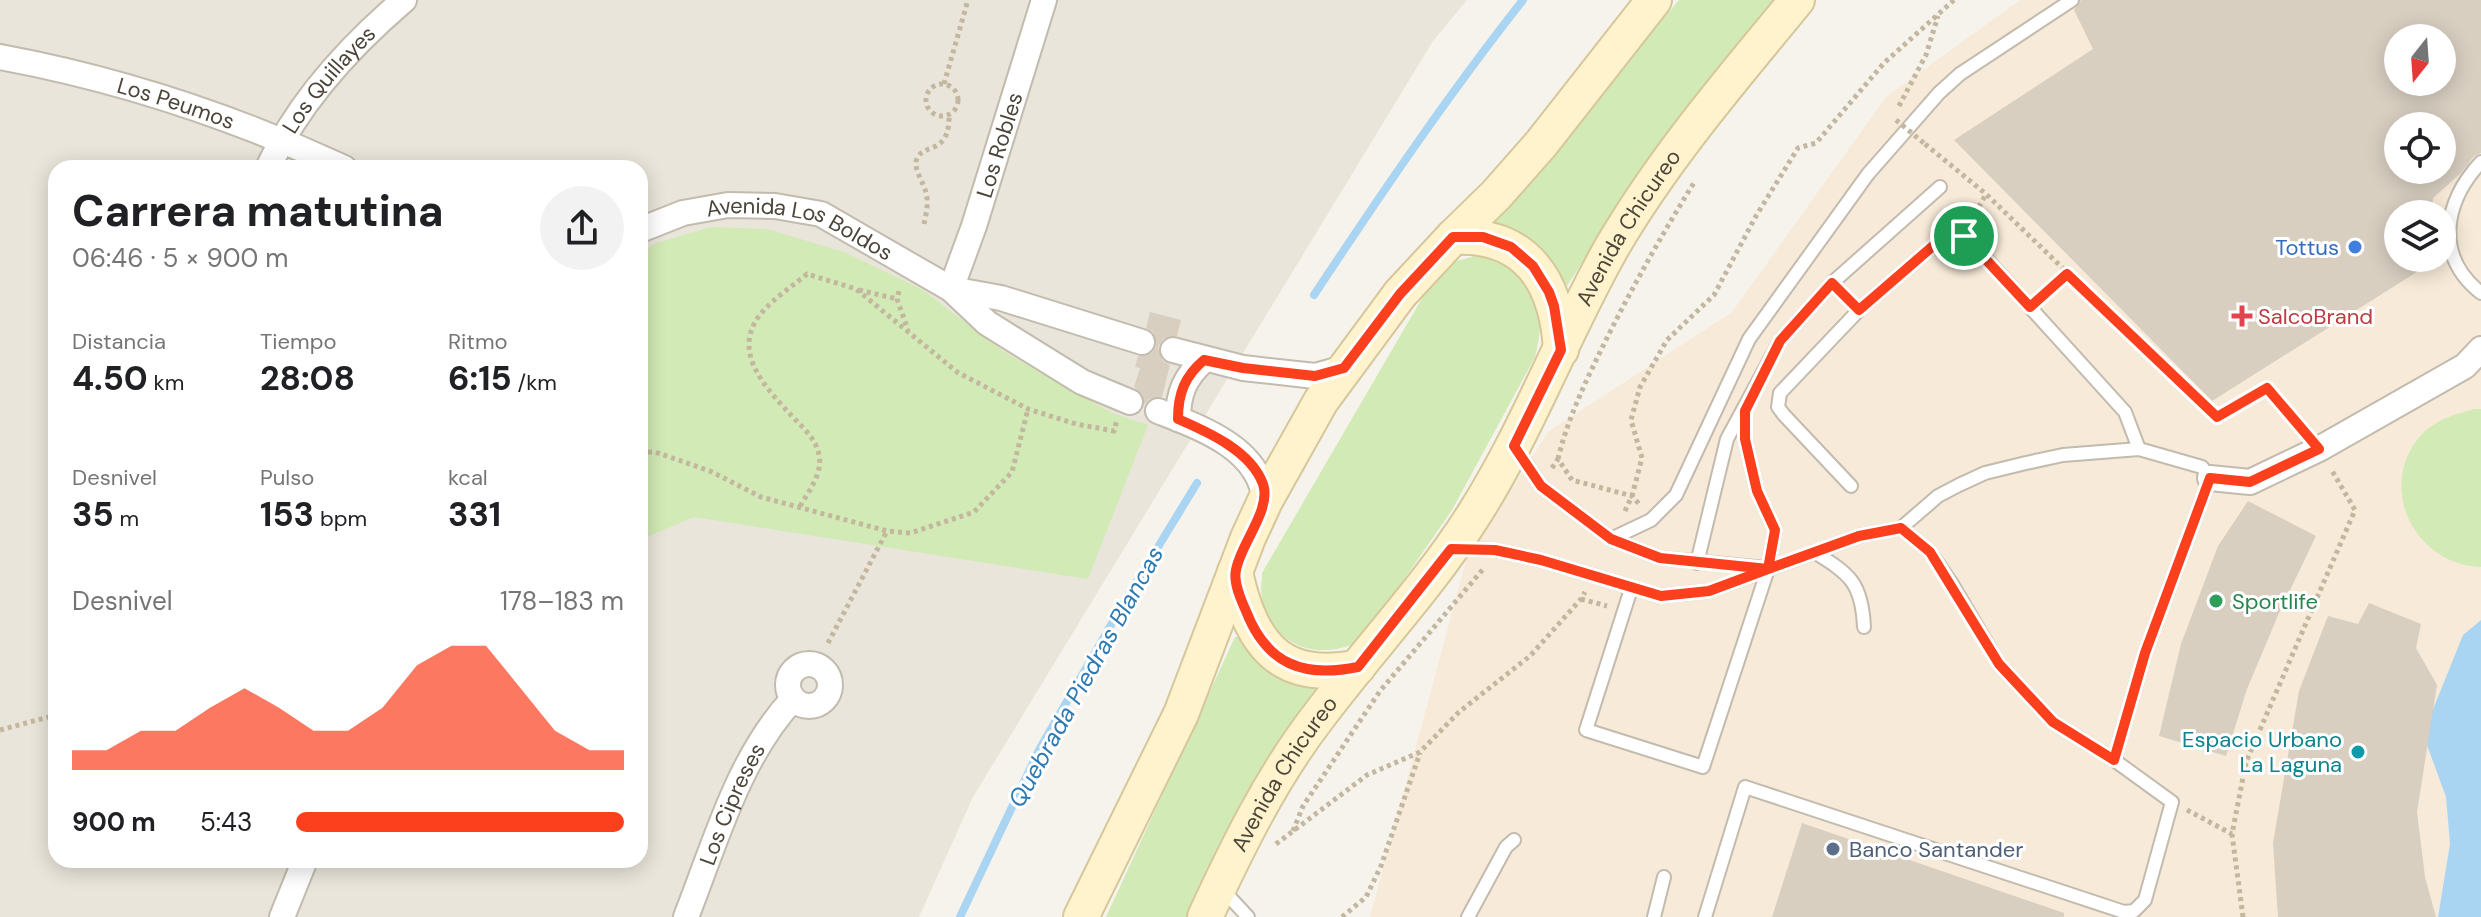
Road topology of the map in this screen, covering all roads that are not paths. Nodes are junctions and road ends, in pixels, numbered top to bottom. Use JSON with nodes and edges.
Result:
{"nodes":[{"id":1,"x":404,"y":0,"type":"edge"},
{"id":2,"x":1044,"y":0,"type":"edge"},
{"id":3,"x":1654,"y":0,"type":"edge"},
{"id":4,"x":1797,"y":0,"type":"edge"},
{"id":5,"x":2072,"y":0,"type":"edge"},
{"id":6,"x":0,"y":57,"type":"edge"},
{"id":7,"x":282,"y":140,"type":"junction"},
{"id":8,"x":272,"y":160,"type":"edge"},
{"id":9,"x":326,"y":160,"type":"edge"},
{"id":10,"x":2481,"y":162,"type":"edge"},
{"id":11,"x":1940,"y":187,"type":"dead end"},
{"id":12,"x":648,"y":227,"type":"edge"},
{"id":13,"x":1453,"y":237,"type":"junction"},
{"id":14,"x":1832,"y":283,"type":"junction"},
{"id":15,"x":951,"y":289,"type":"junction"},
{"id":16,"x":2481,"y":293,"type":"edge"},
{"id":17,"x":1859,"y":310,"type":"junction"},
{"id":18,"x":1142,"y":342,"type":"dead end"},
{"id":19,"x":2481,"y":349,"type":"edge"},
{"id":20,"x":1173,"y":350,"type":"dead end"},
{"id":21,"x":1561,"y":350,"type":"junction"},
{"id":22,"x":1204,"y":360,"type":"junction"},
{"id":23,"x":1344,"y":368,"type":"junction"},
{"id":24,"x":1126,"y":401,"type":"road end"},
{"id":25,"x":1745,"y":411,"type":"junction"},
{"id":26,"x":1514,"y":446,"type":"junction"},
{"id":27,"x":2139,"y":449,"type":"junction"},
{"id":28,"x":2210,"y":478,"type":"junction"},
{"id":29,"x":1851,"y":486,"type":"dead end"},
{"id":30,"x":1265,"y":501,"type":"junction"},
{"id":31,"x":1901,"y":528,"type":"junction"},
{"id":32,"x":1611,"y":539,"type":"junction"},
{"id":33,"x":1451,"y":549,"type":"junction"},
{"id":34,"x":1814,"y":552,"type":"junction"},
{"id":35,"x":1697,"y":563,"type":"junction"},
{"id":36,"x":1768,"y":569,"type":"junction"},
{"id":37,"x":1235,"y":572,"type":"junction"},
{"id":38,"x":1631,"y":589,"type":"junction"},
{"id":39,"x":1864,"y":627,"type":"dead end"},
{"id":40,"x":1358,"y":667,"type":"junction"},
{"id":41,"x":793,"y":699,"type":"dead end"},
{"id":42,"x":2114,"y":760,"type":"junction"},
{"id":43,"x":1514,"y":840,"type":"dead end"},
{"id":44,"x":302,"y":868,"type":"edge"},
{"id":45,"x":1664,"y":877,"type":"dead end"},
{"id":46,"x":1219,"y":886,"type":"junction"},
{"id":47,"x":282,"y":917,"type":"edge"},
{"id":48,"x":686,"y":917,"type":"edge"},
{"id":49,"x":1081,"y":917,"type":"edge"},
{"id":50,"x":1205,"y":917,"type":"edge"},
{"id":51,"x":1248,"y":917,"type":"edge"},
{"id":52,"x":1468,"y":917,"type":"edge"},
{"id":53,"x":1654,"y":917,"type":"edge"},
{"id":54,"x":1705,"y":917,"type":"edge"}],
"edges":[{"from":1,"to":7,"type":"street","name":"Los Quillayes"},
{"from":2,"to":15,"type":"street","name":"Los Robles"},
{"from":3,"to":13,"type":"main road"},
{"from":4,"to":21,"type":"main road","name":"Avenida Chicureo"},
{"from":5,"to":32,"type":"lane"},
{"from":6,"to":7,"type":"street","name":"Los Peumos"},
{"from":7,"to":8,"type":"street","name":"Los Quillayes"},
{"from":7,"to":9,"type":"street","name":"Los Peumos"},
{"from":10,"to":16,"type":"lane"},
{"from":11,"to":14,"type":"lane"},
{"from":12,"to":15,"type":"street","name":"Avenida Los Boldos"},
{"from":13,"to":21,"type":"main road"},
{"from":13,"to":23,"type":"main road"},
{"from":14,"to":17,"type":"lane"},
{"from":14,"to":25,"type":"lane"},
{"from":15,"to":18,"type":"street","name":"Avenida Los Boldos"},
{"from":15,"to":24,"type":"street","name":"Avenida Los Boldos"},
{"from":17,"to":27,"type":"lane"},
{"from":17,"to":29,"type":"lane"},
{"from":19,"to":28,"type":"street"},
{"from":20,"to":22,"type":"street"},
{"from":21,"to":26,"type":"main road","name":"Avenida Chicureo"},
{"from":22,"to":23,"type":"street"},
{"from":22,"to":30,"type":"street"},
{"from":23,"to":30,"type":"main road"},
{"from":25,"to":35,"type":"lane"},
{"from":25,"to":36,"type":"lane"},
{"from":26,"to":32,"type":"lane"},
{"from":26,"to":33,"type":"main road","name":"Avenida Chicureo"},
{"from":27,"to":28,"type":"lane"},
{"from":27,"to":31,"type":"lane"},
{"from":28,"to":42,"type":"lane"},
{"from":30,"to":37,"type":"main road"},
{"from":31,"to":34,"type":"lane"},
{"from":31,"to":42,"type":"lane"},
{"from":32,"to":35,"type":"lane"},
{"from":33,"to":38,"type":"lane"},
{"from":33,"to":40,"type":"main road","name":"Avenida Chicureo"},
{"from":34,"to":36,"type":"lane"},
{"from":34,"to":39,"type":"lane"},
{"from":35,"to":36,"type":"lane"},
{"from":36,"to":38,"type":"lane"},
{"from":36,"to":38,"type":"lane"},
{"from":37,"to":40,"type":"main road"},
{"from":37,"to":49,"type":"main road"},
{"from":40,"to":46,"type":"main road","name":"Avenida Chicureo"},
{"from":41,"to":48,"type":"street","name":"Los Cipreses"},
{"from":42,"to":54,"type":"lane"},
{"from":43,"to":52,"type":"lane"},
{"from":44,"to":47,"type":"street"},
{"from":45,"to":53,"type":"lane"},
{"from":46,"to":50,"type":"main road","name":"Avenida Chicureo"},
{"from":46,"to":51,"type":"lane"}]}
